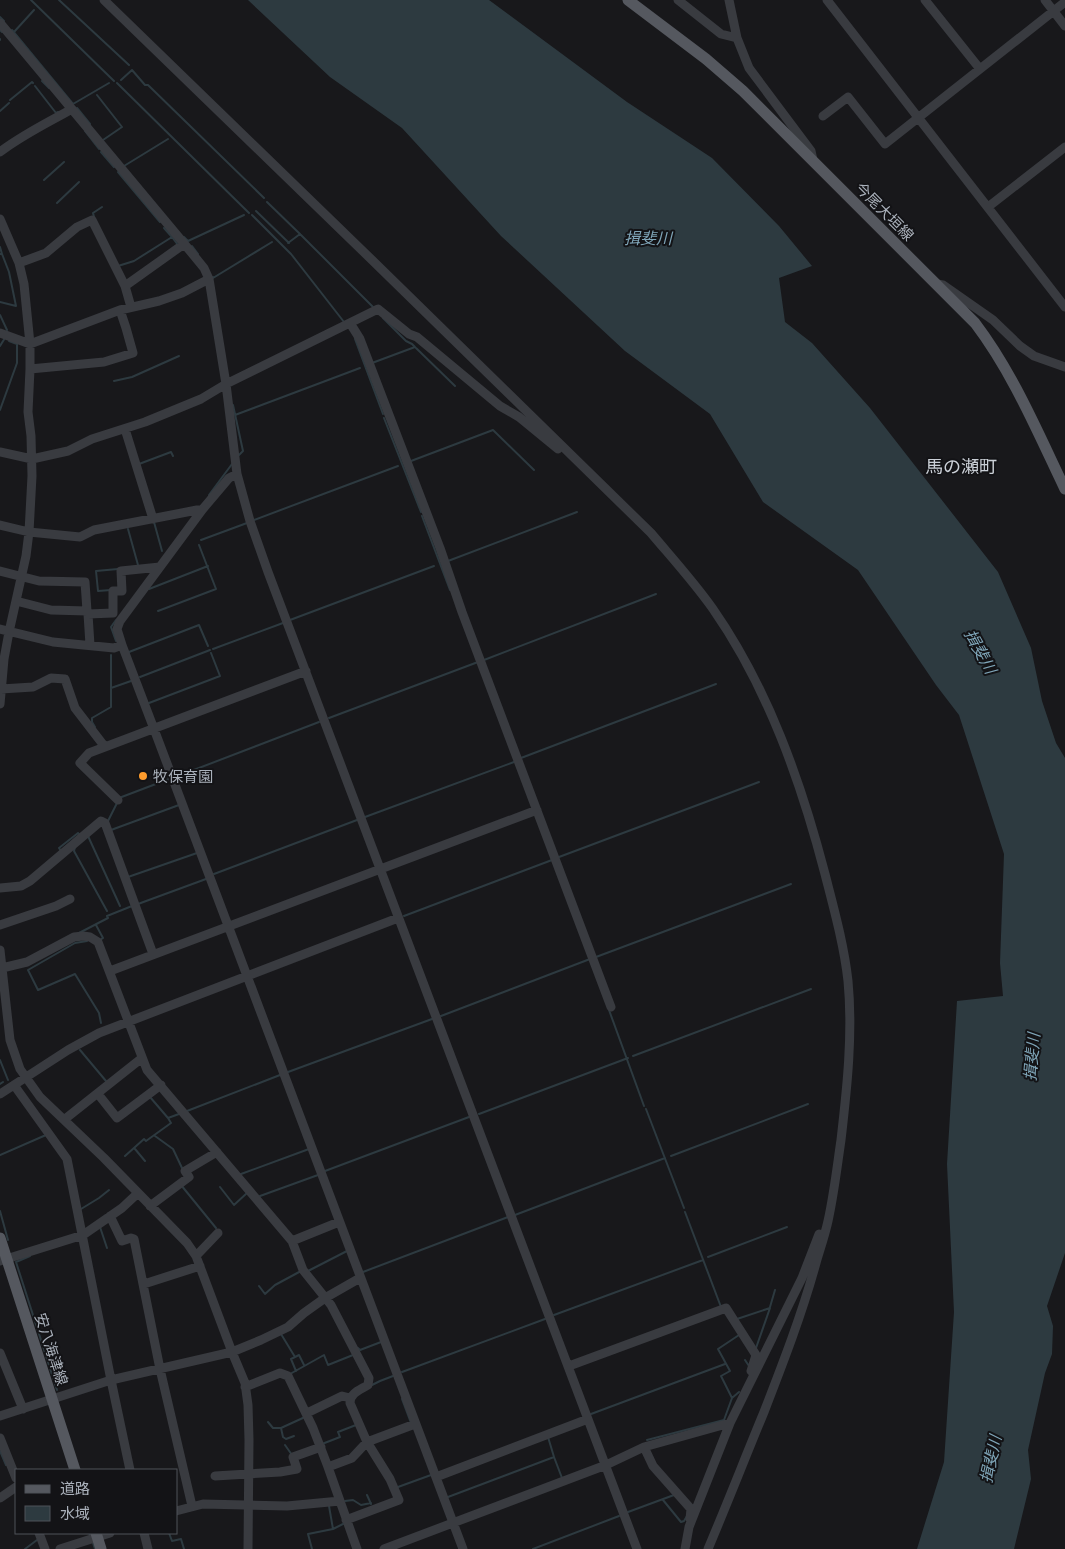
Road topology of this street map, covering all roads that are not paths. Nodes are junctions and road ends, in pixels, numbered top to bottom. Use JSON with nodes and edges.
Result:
{"nodes":[{"id":1,"x":104,"y":0,"type":"edge"},
{"id":2,"x":628,"y":0,"type":"edge"},
{"id":3,"x":678,"y":0,"type":"edge"},
{"id":4,"x":728,"y":0,"type":"edge"},
{"id":5,"x":827,"y":0,"type":"edge"},
{"id":6,"x":925,"y":0,"type":"edge"},
{"id":7,"x":1045,"y":0,"type":"edge"},
{"id":8,"x":1065,"y":2,"type":"edge"},
{"id":9,"x":1054,"y":11,"type":"junction"},
{"id":10,"x":0,"y":23,"type":"edge"},
{"id":11,"x":1065,"y":26,"type":"edge"},
{"id":12,"x":4,"y":35,"type":"edge"},
{"id":13,"x":737,"y":38,"type":"junction"},
{"id":14,"x":980,"y":69,"type":"junction"},
{"id":15,"x":72,"y":109,"type":"junction"},
{"id":16,"x":823,"y":116,"type":"dead end"},
{"id":17,"x":918,"y":118,"type":"junction"},
{"id":18,"x":1065,"y":146,"type":"edge"},
{"id":19,"x":0,"y":152,"type":"edge"},
{"id":20,"x":813,"y":160,"type":"junction"},
{"id":21,"x":988,"y":207,"type":"junction"},
{"id":22,"x":0,"y":220,"type":"edge"},
{"id":23,"x":184,"y":244,"type":"junction"},
{"id":24,"x":19,"y":263,"type":"junction"},
{"id":25,"x":209,"y":279,"type":"junction"},
{"id":26,"x":937,"y":284,"type":"junction"},
{"id":27,"x":125,"y":286,"type":"junction"},
{"id":28,"x":131,"y":307,"type":"junction"},
{"id":29,"x":1065,"y":307,"type":"edge"},
{"id":30,"x":120,"y":310,"type":"junction"},
{"id":31,"x":350,"y":322,"type":"junction"},
{"id":32,"x":0,"y":324,"type":"edge"},
{"id":33,"x":1,"y":335,"type":"edge"},
{"id":34,"x":30,"y":344,"type":"junction"},
{"id":35,"x":1065,"y":367,"type":"edge"},
{"id":36,"x":30,"y":369,"type":"junction"},
{"id":37,"x":226,"y":384,"type":"junction"},
{"id":38,"x":125,"y":429,"type":"junction"},
{"id":39,"x":0,"y":452,"type":"edge"},
{"id":40,"x":32,"y":459,"type":"junction"},
{"id":41,"x":575,"y":459,"type":"junction"},
{"id":42,"x":237,"y":474,"type":"junction"},
{"id":43,"x":1065,"y":489,"type":"edge"},
{"id":44,"x":202,"y":510,"type":"junction"},
{"id":45,"x":153,"y":519,"type":"junction"},
{"id":46,"x":0,"y":525,"type":"edge"},
{"id":47,"x":29,"y":532,"type":"junction"},
{"id":48,"x":160,"y":567,"type":"junction"},
{"id":49,"x":0,"y":571,"type":"edge"},
{"id":50,"x":21,"y":578,"type":"junction"},
{"id":51,"x":16,"y":601,"type":"junction"},
{"id":52,"x":88,"y":613,"type":"junction"},
{"id":53,"x":4,"y":631,"type":"edge"},
{"id":54,"x":90,"y":645,"type":"junction"},
{"id":55,"x":122,"y":645,"type":"junction"},
{"id":56,"x":306,"y":671,"type":"junction"},
{"id":57,"x":1,"y":689,"type":"edge"},
{"id":58,"x":0,"y":704,"type":"edge"},
{"id":59,"x":154,"y":729,"type":"junction"},
{"id":60,"x":105,"y":747,"type":"junction"},
{"id":61,"x":118,"y":800,"type":"dead end"},
{"id":62,"x":537,"y":810,"type":"junction"},
{"id":63,"x":380,"y":868,"type":"junction"},
{"id":64,"x":0,"y":888,"type":"edge"},
{"id":65,"x":70,"y":899,"type":"dead end"},
{"id":66,"x":398,"y":918,"type":"junction"},
{"id":67,"x":0,"y":925,"type":"edge"},
{"id":68,"x":228,"y":926,"type":"junction"},
{"id":69,"x":0,"y":950,"type":"edge"},
{"id":70,"x":153,"y":954,"type":"junction"},
{"id":71,"x":2,"y":968,"type":"junction"},
{"id":72,"x":110,"y":971,"type":"junction"},
{"id":73,"x":247,"y":976,"type":"junction"},
{"id":74,"x":611,"y":1007,"type":"dead end"},
{"id":75,"x":129,"y":1021,"type":"junction"},
{"id":76,"x":142,"y":1058,"type":"junction"},
{"id":77,"x":26,"y":1077,"type":"junction"},
{"id":78,"x":14,"y":1085,"type":"junction"},
{"id":79,"x":160,"y":1085,"type":"junction"},
{"id":80,"x":0,"y":1094,"type":"edge"},
{"id":81,"x":98,"y":1094,"type":"junction"},
{"id":82,"x":65,"y":1119,"type":"junction"},
{"id":83,"x":216,"y":1152,"type":"junction"},
{"id":84,"x":138,"y":1193,"type":"junction"},
{"id":85,"x":150,"y":1206,"type":"junction"},
{"id":86,"x":110,"y":1216,"type":"junction"},
{"id":87,"x":339,"y":1222,"type":"junction"},
{"id":88,"x":828,"y":1222,"type":"junction"},
{"id":89,"x":218,"y":1233,"type":"dead end"},
{"id":90,"x":83,"y":1235,"type":"junction"},
{"id":91,"x":0,"y":1238,"type":"edge"},
{"id":92,"x":292,"y":1241,"type":"junction"},
{"id":93,"x":196,"y":1256,"type":"junction"},
{"id":94,"x":3,"y":1260,"type":"edge"},
{"id":95,"x":200,"y":1266,"type":"junction"},
{"id":96,"x":360,"y":1278,"type":"junction"},
{"id":97,"x":144,"y":1284,"type":"junction"},
{"id":98,"x":325,"y":1298,"type":"junction"},
{"id":99,"x":232,"y":1352,"type":"junction"},
{"id":100,"x":0,"y":1353,"type":"edge"},
{"id":101,"x":569,"y":1366,"type":"junction"},
{"id":102,"x":160,"y":1369,"type":"junction"},
{"id":103,"x":110,"y":1380,"type":"junction"},
{"id":104,"x":245,"y":1387,"type":"junction"},
{"id":105,"x":746,"y":1391,"type":"junction"},
{"id":106,"x":350,"y":1398,"type":"junction"},
{"id":107,"x":52,"y":1399,"type":"junction"},
{"id":108,"x":23,"y":1409,"type":"junction"},
{"id":109,"x":307,"y":1413,"type":"junction"},
{"id":110,"x":0,"y":1416,"type":"edge"},
{"id":111,"x":588,"y":1418,"type":"junction"},
{"id":112,"x":415,"y":1424,"type":"junction"},
{"id":113,"x":730,"y":1424,"type":"junction"},
{"id":114,"x":0,"y":1438,"type":"edge"},
{"id":115,"x":367,"y":1442,"type":"junction"},
{"id":116,"x":320,"y":1447,"type":"junction"},
{"id":117,"x":644,"y":1447,"type":"junction"},
{"id":118,"x":606,"y":1465,"type":"junction"},
{"id":119,"x":328,"y":1467,"type":"junction"},
{"id":120,"x":73,"y":1469,"type":"edge"},
{"id":121,"x":130,"y":1469,"type":"edge"},
{"id":122,"x":249,"y":1473,"type":"junction"},
{"id":123,"x":15,"y":1476,"type":"edge"},
{"id":124,"x":215,"y":1476,"type":"dead end"},
{"id":125,"x":436,"y":1477,"type":"junction"},
{"id":126,"x":15,"y":1488,"type":"edge"},
{"id":127,"x":0,"y":1498,"type":"edge"},
{"id":128,"x":340,"y":1501,"type":"junction"},
{"id":129,"x":249,"y":1504,"type":"junction"},
{"id":130,"x":192,"y":1506,"type":"junction"},
{"id":131,"x":178,"y":1510,"type":"edge"},
{"id":132,"x":346,"y":1520,"type":"junction"},
{"id":133,"x":453,"y":1523,"type":"junction"},
{"id":134,"x":689,"y":1527,"type":"junction"},
{"id":135,"x":39,"y":1534,"type":"edge"},
{"id":136,"x":144,"y":1534,"type":"edge"},
{"id":137,"x":96,"y":1535,"type":"edge"},
{"id":138,"x":45,"y":1549,"type":"edge"},
{"id":139,"x":60,"y":1549,"type":"edge"},
{"id":140,"x":101,"y":1549,"type":"edge"},
{"id":141,"x":148,"y":1549,"type":"edge"},
{"id":142,"x":248,"y":1549,"type":"edge"},
{"id":143,"x":357,"y":1549,"type":"edge"},
{"id":144,"x":384,"y":1549,"type":"edge"},
{"id":145,"x":463,"y":1549,"type":"edge"},
{"id":146,"x":637,"y":1549,"type":"edge"},
{"id":147,"x":685,"y":1549,"type":"edge"},
{"id":148,"x":708,"y":1549,"type":"edge"}],
"edges":[{"from":1,"to":41,"type":"street"},
{"from":2,"to":20,"type":"main road","name":"今尾大垣線"},
{"from":3,"to":13,"type":"street"},
{"from":4,"to":13,"type":"street"},
{"from":5,"to":17,"type":"street"},
{"from":6,"to":14,"type":"street"},
{"from":7,"to":9,"type":"street"},
{"from":8,"to":9,"type":"street"},
{"from":9,"to":11,"type":"street"},
{"from":9,"to":14,"type":"street"},
{"from":10,"to":12,"type":"street"},
{"from":12,"to":15,"type":"street"},
{"from":13,"to":20,"type":"street"},
{"from":14,"to":17,"type":"street"},
{"from":15,"to":19,"type":"street"},
{"from":15,"to":23,"type":"street"},
{"from":16,"to":17,"type":"street"},
{"from":17,"to":21,"type":"street"},
{"from":18,"to":21,"type":"street"},
{"from":20,"to":26,"type":"main road","name":"今尾大垣線"},
{"from":21,"to":29,"type":"street"},
{"from":22,"to":24,"type":"street"},
{"from":23,"to":25,"type":"street"},
{"from":23,"to":27,"type":"street"},
{"from":24,"to":27,"type":"street"},
{"from":24,"to":34,"type":"street"},
{"from":25,"to":28,"type":"street"},
{"from":25,"to":37,"type":"street"},
{"from":26,"to":35,"type":"street"},
{"from":26,"to":43,"type":"main road","name":"今尾大垣線"},
{"from":27,"to":28,"type":"street"},
{"from":28,"to":30,"type":"street"},
{"from":30,"to":34,"type":"street"},
{"from":30,"to":36,"type":"street"},
{"from":31,"to":37,"type":"street"},
{"from":31,"to":41,"type":"street"},
{"from":31,"to":62,"type":"street"},
{"from":32,"to":33,"type":"street"},
{"from":33,"to":34,"type":"street"},
{"from":34,"to":36,"type":"street"},
{"from":36,"to":40,"type":"street"},
{"from":37,"to":38,"type":"street"},
{"from":37,"to":42,"type":"street"},
{"from":38,"to":40,"type":"street"},
{"from":38,"to":45,"type":"street"},
{"from":39,"to":40,"type":"street"},
{"from":40,"to":47,"type":"street"},
{"from":41,"to":88,"type":"street"},
{"from":42,"to":44,"type":"street"},
{"from":42,"to":56,"type":"street"},
{"from":44,"to":45,"type":"street"},
{"from":44,"to":48,"type":"street"},
{"from":45,"to":47,"type":"street"},
{"from":46,"to":47,"type":"street"},
{"from":47,"to":50,"type":"street"},
{"from":48,"to":52,"type":"street"},
{"from":48,"to":55,"type":"street"},
{"from":49,"to":50,"type":"street"},
{"from":50,"to":51,"type":"street"},
{"from":50,"to":52,"type":"street"},
{"from":51,"to":52,"type":"street"},
{"from":51,"to":53,"type":"street"},
{"from":52,"to":54,"type":"street"},
{"from":53,"to":54,"type":"street"},
{"from":53,"to":57,"type":"street"},
{"from":54,"to":55,"type":"street"},
{"from":55,"to":59,"type":"street"},
{"from":56,"to":59,"type":"street"},
{"from":56,"to":63,"type":"street"},
{"from":57,"to":58,"type":"street"},
{"from":57,"to":60,"type":"street"},
{"from":59,"to":60,"type":"street"},
{"from":59,"to":68,"type":"street"},
{"from":60,"to":61,"type":"street"},
{"from":62,"to":63,"type":"street"},
{"from":62,"to":74,"type":"street"},
{"from":63,"to":66,"type":"street"},
{"from":63,"to":68,"type":"street"},
{"from":64,"to":70,"type":"street"},
{"from":65,"to":67,"type":"street"},
{"from":66,"to":73,"type":"street"},
{"from":66,"to":101,"type":"street"},
{"from":68,"to":70,"type":"street"},
{"from":68,"to":73,"type":"street"},
{"from":69,"to":71,"type":"street"},
{"from":70,"to":72,"type":"street"},
{"from":71,"to":72,"type":"street"},
{"from":71,"to":77,"type":"street"},
{"from":72,"to":75,"type":"street"},
{"from":73,"to":75,"type":"street"},
{"from":73,"to":87,"type":"street"},
{"from":75,"to":76,"type":"street"},
{"from":75,"to":77,"type":"street"},
{"from":76,"to":79,"type":"street"},
{"from":76,"to":81,"type":"street"},
{"from":77,"to":78,"type":"street"},
{"from":77,"to":82,"type":"street"},
{"from":78,"to":80,"type":"street"},
{"from":78,"to":90,"type":"street"},
{"from":79,"to":81,"type":"street"},
{"from":79,"to":83,"type":"street"},
{"from":81,"to":82,"type":"street"},
{"from":82,"to":84,"type":"street"},
{"from":83,"to":85,"type":"street"},
{"from":83,"to":92,"type":"street"},
{"from":84,"to":85,"type":"street"},
{"from":84,"to":86,"type":"street"},
{"from":85,"to":93,"type":"street"},
{"from":86,"to":90,"type":"street"},
{"from":86,"to":97,"type":"street"},
{"from":87,"to":92,"type":"street"},
{"from":87,"to":96,"type":"street"},
{"from":88,"to":105,"type":"street"},
{"from":88,"to":148,"type":"street"},
{"from":89,"to":93,"type":"street"},
{"from":90,"to":94,"type":"street"},
{"from":90,"to":103,"type":"street"},
{"from":91,"to":94,"type":"main road","name":"安八海津線"},
{"from":92,"to":98,"type":"street"},
{"from":93,"to":95,"type":"street"},
{"from":94,"to":107,"type":"main road","name":"安八海津線"},
{"from":95,"to":97,"type":"street"},
{"from":95,"to":99,"type":"street"},
{"from":96,"to":98,"type":"street"},
{"from":96,"to":112,"type":"street"},
{"from":97,"to":102,"type":"street"},
{"from":98,"to":99,"type":"street"},
{"from":98,"to":106,"type":"street"},
{"from":99,"to":102,"type":"street"},
{"from":99,"to":104,"type":"street"},
{"from":100,"to":108,"type":"street"},
{"from":101,"to":105,"type":"street"},
{"from":101,"to":111,"type":"street"},
{"from":102,"to":103,"type":"street"},
{"from":102,"to":130,"type":"street"},
{"from":103,"to":107,"type":"street"},
{"from":103,"to":121,"type":"street"},
{"from":104,"to":109,"type":"street"},
{"from":104,"to":122,"type":"street"},
{"from":105,"to":113,"type":"street"},
{"from":106,"to":109,"type":"street"},
{"from":106,"to":115,"type":"street"},
{"from":107,"to":108,"type":"street"},
{"from":107,"to":120,"type":"main road","name":"安八海津線"},
{"from":108,"to":110,"type":"street"},
{"from":109,"to":116,"type":"street"},
{"from":111,"to":118,"type":"street"},
{"from":111,"to":125,"type":"street"},
{"from":112,"to":115,"type":"street"},
{"from":112,"to":125,"type":"street"},
{"from":113,"to":117,"type":"street"},
{"from":113,"to":134,"type":"street"},
{"from":114,"to":123,"type":"street"},
{"from":115,"to":119,"type":"street"},
{"from":115,"to":132,"type":"street"},
{"from":116,"to":119,"type":"street"},
{"from":116,"to":122,"type":"street"},
{"from":117,"to":118,"type":"street"},
{"from":117,"to":134,"type":"street"},
{"from":118,"to":133,"type":"street"},
{"from":118,"to":146,"type":"street"},
{"from":119,"to":128,"type":"street"},
{"from":122,"to":124,"type":"street"},
{"from":122,"to":129,"type":"street"},
{"from":125,"to":133,"type":"street"},
{"from":126,"to":127,"type":"street"},
{"from":128,"to":129,"type":"street"},
{"from":128,"to":132,"type":"street"},
{"from":129,"to":130,"type":"street"},
{"from":129,"to":142,"type":"street"},
{"from":130,"to":131,"type":"street"},
{"from":132,"to":143,"type":"street"},
{"from":133,"to":144,"type":"street"},
{"from":133,"to":145,"type":"street"},
{"from":134,"to":147,"type":"street"},
{"from":135,"to":138,"type":"street"},
{"from":136,"to":141,"type":"street"},
{"from":137,"to":139,"type":"street"},
{"from":137,"to":140,"type":"main road"}]}
